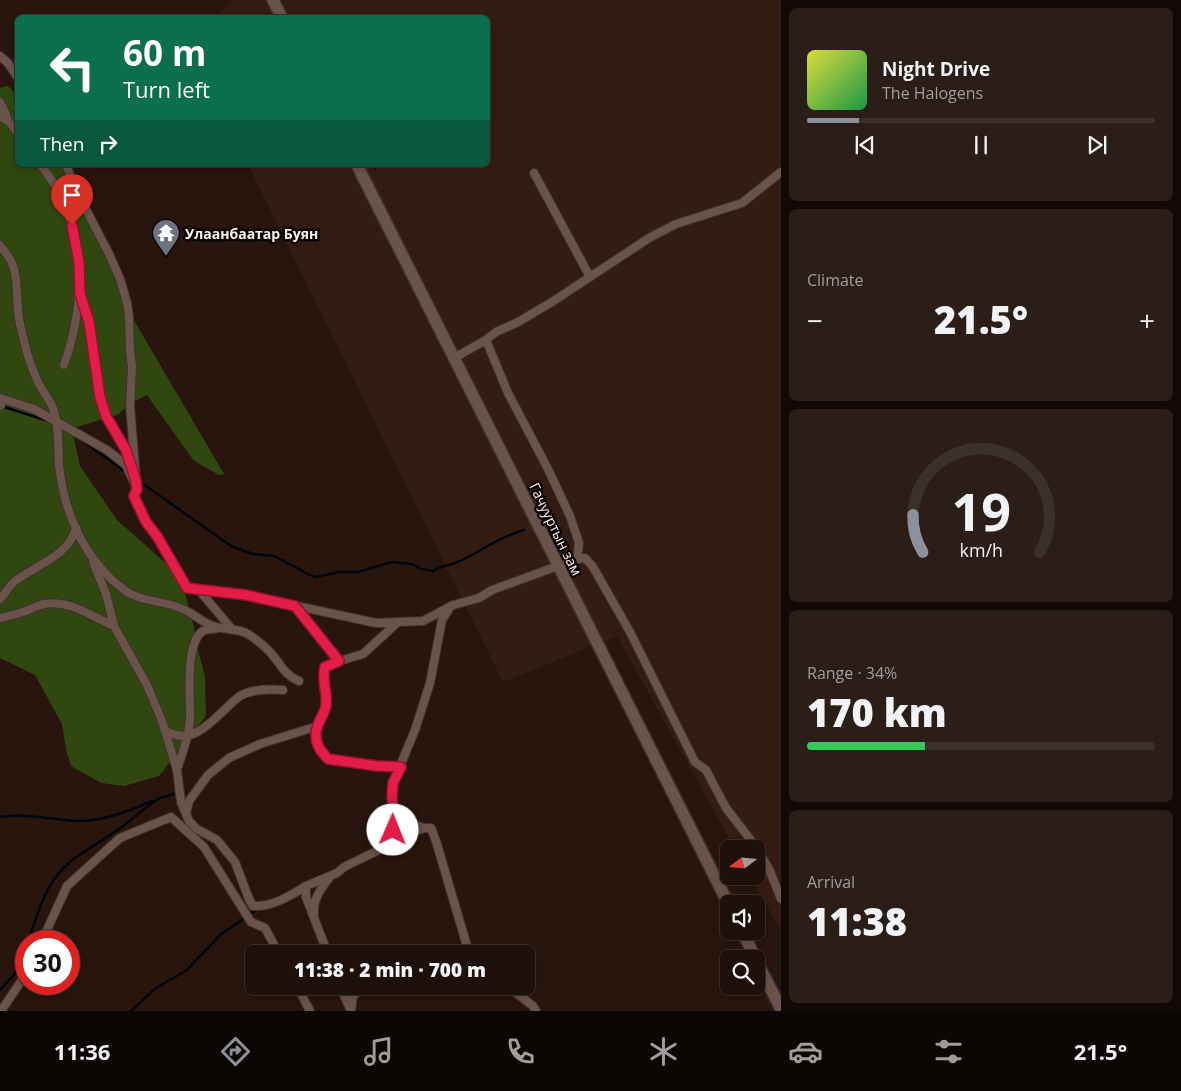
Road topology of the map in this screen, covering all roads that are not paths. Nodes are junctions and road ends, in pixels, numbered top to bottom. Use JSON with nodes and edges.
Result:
{"nodes":[{"id":1,"x":273,"y":0,"type":"edge"},
{"id":2,"x":280,"y":15,"type":"edge"},
{"id":3,"x":0,"y":56,"type":"edge"},
{"id":4,"x":15,"y":74,"type":"edge"},
{"id":5,"x":0,"y":102,"type":"edge"},
{"id":6,"x":0,"y":116,"type":"edge"},
{"id":7,"x":8,"y":121,"type":"junction"},
{"id":8,"x":15,"y":129,"type":"edge"},
{"id":9,"x":42,"y":167,"type":"edge"},
{"id":10,"x":67,"y":167,"type":"edge"},
{"id":11,"x":359,"y":167,"type":"edge"},
{"id":12,"x":781,"y":172,"type":"edge"},
{"id":13,"x":534,"y":173,"type":"dead end"},
{"id":14,"x":0,"y":245,"type":"edge"},
{"id":15,"x":590,"y":277,"type":"junction"},
{"id":16,"x":80,"y":294,"type":"junction"},
{"id":17,"x":486,"y":340,"type":"junction"},
{"id":18,"x":454,"y":358,"type":"junction"},
{"id":19,"x":64,"y":365,"type":"dead end"},
{"id":20,"x":0,"y":403,"type":"edge"},
{"id":21,"x":56,"y":422,"type":"junction"},
{"id":22,"x":137,"y":485,"type":"junction"},
{"id":23,"x":76,"y":528,"type":"junction"},
{"id":24,"x":85,"y":547,"type":"junction"},
{"id":25,"x":577,"y":559,"type":"junction"},
{"id":26,"x":557,"y":566,"type":"junction"},
{"id":27,"x":198,"y":589,"type":"junction"},
{"id":28,"x":0,"y":599,"type":"edge"},
{"id":29,"x":453,"y":605,"type":"junction"},
{"id":30,"x":295,"y":606,"type":"junction"},
{"id":31,"x":0,"y":618,"type":"edge"},
{"id":32,"x":398,"y":622,"type":"junction"},
{"id":33,"x":114,"y":626,"type":"junction"},
{"id":34,"x":220,"y":628,"type":"junction"},
{"id":35,"x":231,"y":628,"type":"junction"},
{"id":36,"x":339,"y":661,"type":"junction"},
{"id":37,"x":299,"y":681,"type":"dead end"},
{"id":38,"x":283,"y":690,"type":"dead end"},
{"id":39,"x":318,"y":726,"type":"junction"},
{"id":40,"x":165,"y":730,"type":"junction"},
{"id":41,"x":188,"y":734,"type":"junction"},
{"id":42,"x":401,"y":767,"type":"junction"},
{"id":43,"x":177,"y":769,"type":"junction"},
{"id":44,"x":393,"y":806,"type":"junction"},
{"id":45,"x":186,"y":814,"type":"junction"},
{"id":46,"x":424,"y":828,"type":"junction"},
{"id":47,"x":388,"y":843,"type":"junction"},
{"id":48,"x":338,"y":873,"type":"junction"},
{"id":49,"x":306,"y":886,"type":"junction"},
{"id":50,"x":724,"y":895,"type":"edge"},
{"id":51,"x":781,"y":899,"type":"edge"},
{"id":52,"x":315,"y":920,"type":"junction"},
{"id":53,"x":47,"y":930,"type":"edge"},
{"id":54,"x":274,"y":945,"type":"edge"},
{"id":55,"x":325,"y":945,"type":"edge"},
{"id":56,"x":465,"y":945,"type":"edge"},
{"id":57,"x":765,"y":977,"type":"edge"},
{"id":58,"x":15,"y":990,"type":"edge"},
{"id":59,"x":302,"y":995,"type":"edge"},
{"id":60,"x":344,"y":995,"type":"edge"},
{"id":61,"x":354,"y":995,"type":"edge"},
{"id":62,"x":519,"y":995,"type":"edge"},
{"id":63,"x":781,"y":1009,"type":"edge"},
{"id":64,"x":1,"y":1011,"type":"edge"},
{"id":65,"x":310,"y":1011,"type":"edge"},
{"id":66,"x":350,"y":1011,"type":"edge"},
{"id":67,"x":536,"y":1011,"type":"edge"}],
"edges":[{"from":1,"to":2,"type":"main road"},
{"from":3,"to":4,"type":"street"},
{"from":5,"to":7,"type":"street"},
{"from":6,"to":7,"type":"street"},
{"from":7,"to":8,"type":"street"},
{"from":9,"to":16,"type":"street"},
{"from":10,"to":22,"type":"street"},
{"from":11,"to":18,"type":"main road","name":"Гачууртын зам"},
{"from":12,"to":15,"type":"street"},
{"from":13,"to":15,"type":"street"},
{"from":14,"to":21,"type":"street"},
{"from":15,"to":17,"type":"street"},
{"from":16,"to":19,"type":"street"},
{"from":16,"to":22,"type":"street"},
{"from":17,"to":18,"type":"street"},
{"from":17,"to":25,"type":"street"},
{"from":18,"to":26,"type":"main road","name":"Гачууртын зам"},
{"from":20,"to":21,"type":"street"},
{"from":21,"to":22,"type":"street"},
{"from":21,"to":23,"type":"street"},
{"from":22,"to":27,"type":"street"},
{"from":23,"to":24,"type":"street"},
{"from":23,"to":28,"type":"street"},
{"from":24,"to":33,"type":"street"},
{"from":24,"to":34,"type":"street"},
{"from":25,"to":26,"type":"street"},
{"from":25,"to":51,"type":"street"},
{"from":26,"to":29,"type":"street"},
{"from":26,"to":50,"type":"main road","name":"Гачууртын зам"},
{"from":27,"to":30,"type":"street"},
{"from":27,"to":35,"type":"street"},
{"from":29,"to":32,"type":"street"},
{"from":29,"to":42,"type":"street"},
{"from":30,"to":32,"type":"street"},
{"from":30,"to":36,"type":"street"},
{"from":31,"to":33,"type":"street"},
{"from":32,"to":36,"type":"street"},
{"from":33,"to":40,"type":"street"},
{"from":34,"to":35,"type":"street"},
{"from":34,"to":41,"type":"street"},
{"from":35,"to":37,"type":"street"},
{"from":36,"to":39,"type":"street"},
{"from":38,"to":41,"type":"street"},
{"from":39,"to":42,"type":"street"},
{"from":39,"to":45,"type":"street"},
{"from":40,"to":41,"type":"street"},
{"from":40,"to":43,"type":"street"},
{"from":41,"to":43,"type":"street"},
{"from":42,"to":44,"type":"street"},
{"from":43,"to":45,"type":"street"},
{"from":44,"to":46,"type":"street"},
{"from":44,"to":47,"type":"street"},
{"from":45,"to":49,"type":"street"},
{"from":46,"to":47,"type":"street"},
{"from":46,"to":56,"type":"street"},
{"from":47,"to":48,"type":"street"},
{"from":48,"to":49,"type":"street"},
{"from":48,"to":52,"type":"street"},
{"from":49,"to":52,"type":"street"},
{"from":52,"to":55,"type":"street"},
{"from":53,"to":54,"type":"street"},
{"from":57,"to":63,"type":"main road"},
{"from":58,"to":64,"type":"street"},
{"from":59,"to":65,"type":"street"},
{"from":60,"to":66,"type":"street"},
{"from":61,"to":66,"type":"street"},
{"from":62,"to":67,"type":"street"}]}
